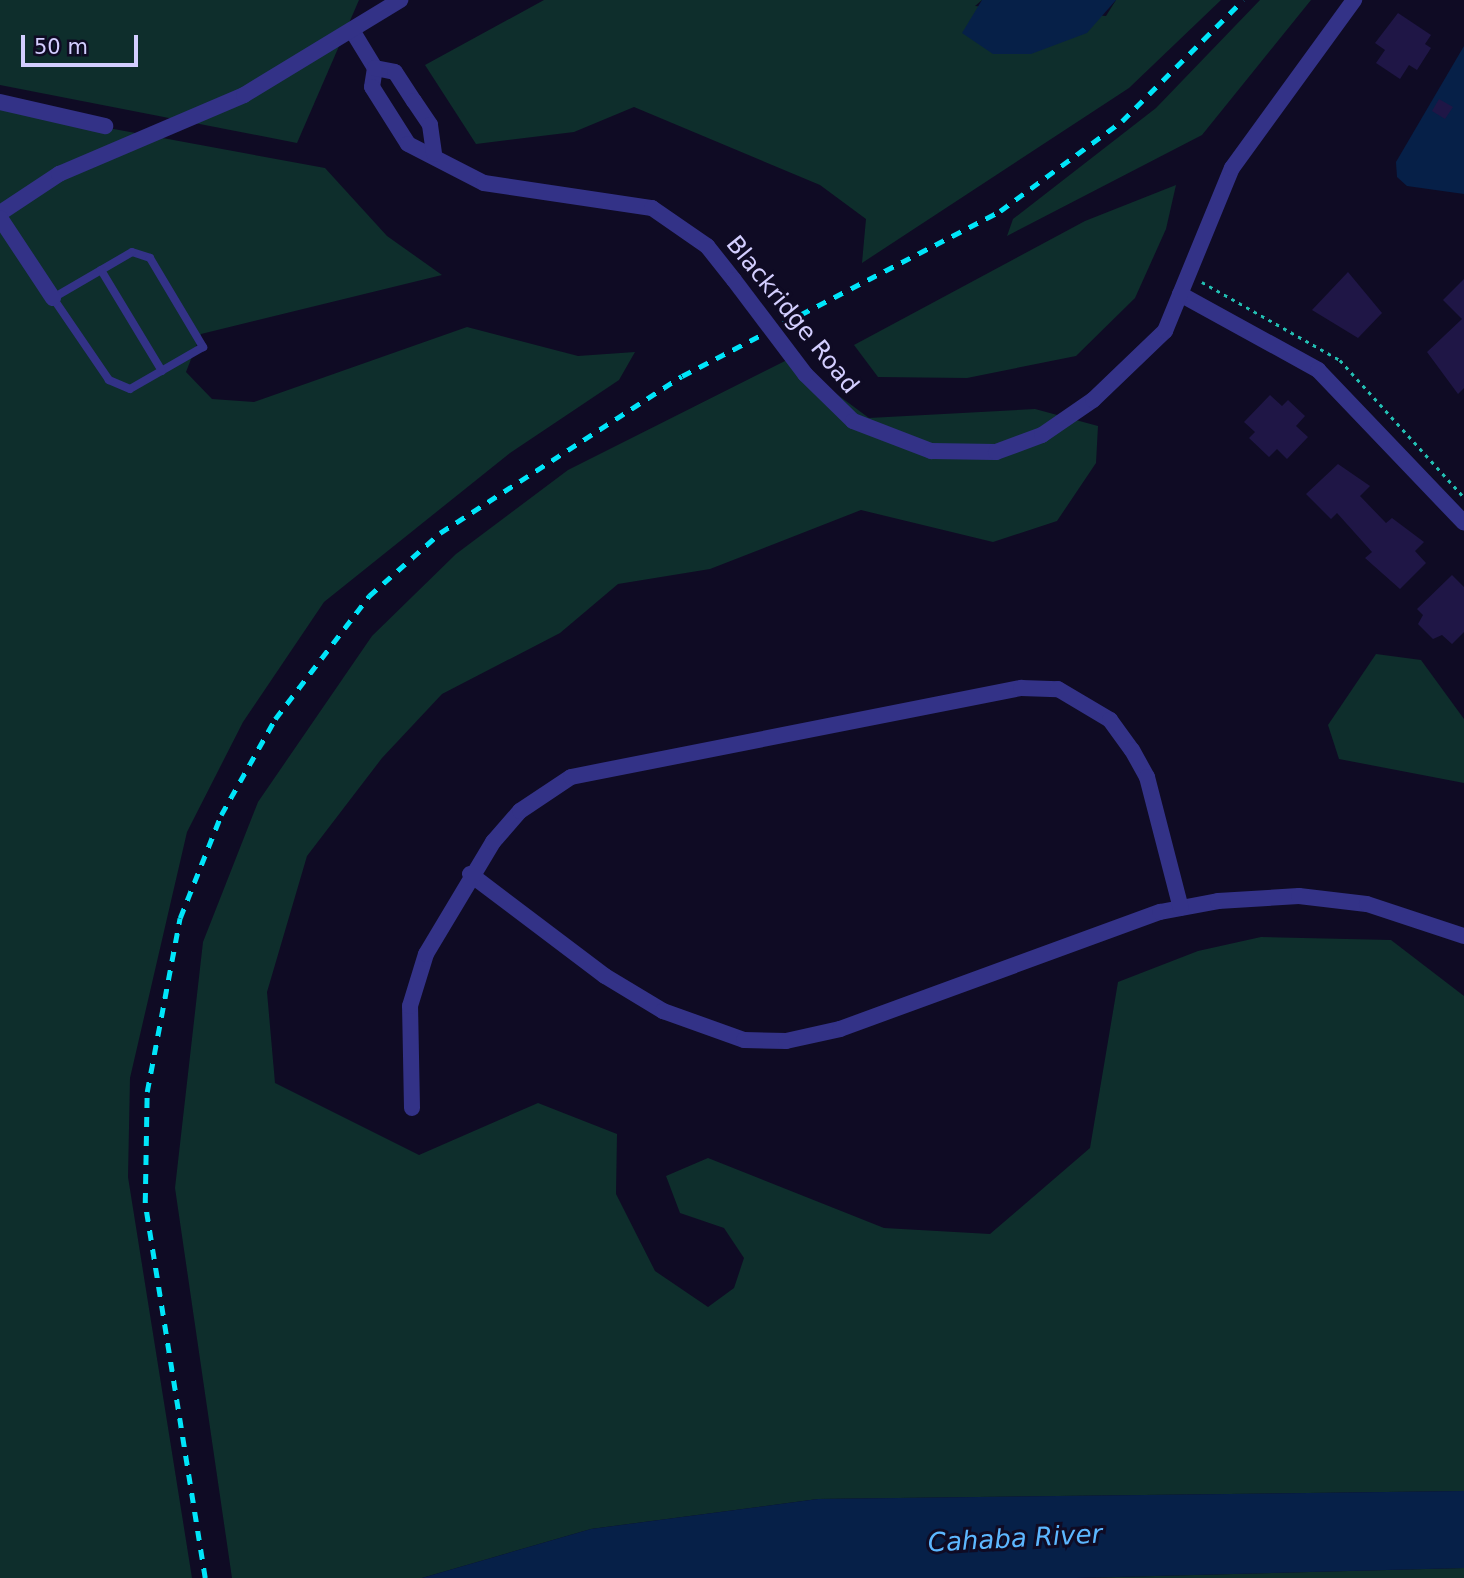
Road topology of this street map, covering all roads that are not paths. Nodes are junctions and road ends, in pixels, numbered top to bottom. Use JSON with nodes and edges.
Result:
{"nodes":[{"id":1,"x":400,"y":0,"type":"edge"},
{"id":2,"x":1354,"y":0,"type":"edge"},
{"id":3,"x":354,"y":32,"type":"junction"},
{"id":4,"x":375,"y":68,"type":"junction"},
{"id":5,"x":0,"y":102,"type":"edge"},
{"id":6,"x":105,"y":126,"type":"dead end"},
{"id":7,"x":433,"y":154,"type":"junction"},
{"id":8,"x":0,"y":215,"type":"edge"},
{"id":9,"x":100,"y":270,"type":"junction"},
{"id":10,"x":1180,"y":294,"type":"junction"},
{"id":11,"x":53,"y":298,"type":"junction"},
{"id":12,"x":162,"y":371,"type":"junction"},
{"id":13,"x":1464,"y":523,"type":"edge"},
{"id":14,"x":470,"y":874,"type":"junction"},
{"id":15,"x":1181,"y":908,"type":"junction"},
{"id":16,"x":1464,"y":936,"type":"edge"},
{"id":17,"x":412,"y":1108,"type":"dead end"}],
"edges":[{"from":1,"to":3,"type":"street"},
{"from":2,"to":10,"type":"street","name":"Blackridge Road"},
{"from":3,"to":4,"type":"street","name":"Blackridge Road"},
{"from":3,"to":8,"type":"street"},
{"from":4,"to":7,"type":"street"},
{"from":4,"to":7,"type":"street","name":"Blackridge Road"},
{"from":5,"to":6,"type":"street"},
{"from":7,"to":10,"type":"street","name":"Blackridge Road","bridge":true},
{"from":8,"to":11,"type":"street"},
{"from":9,"to":11,"type":"lane"},
{"from":9,"to":12,"type":"lane"},
{"from":9,"to":12,"type":"lane"},
{"from":10,"to":13,"type":"street"},
{"from":11,"to":12,"type":"lane"},
{"from":14,"to":15,"type":"street"},
{"from":14,"to":15,"type":"street"},
{"from":14,"to":17,"type":"street"},
{"from":15,"to":16,"type":"street"}]}
